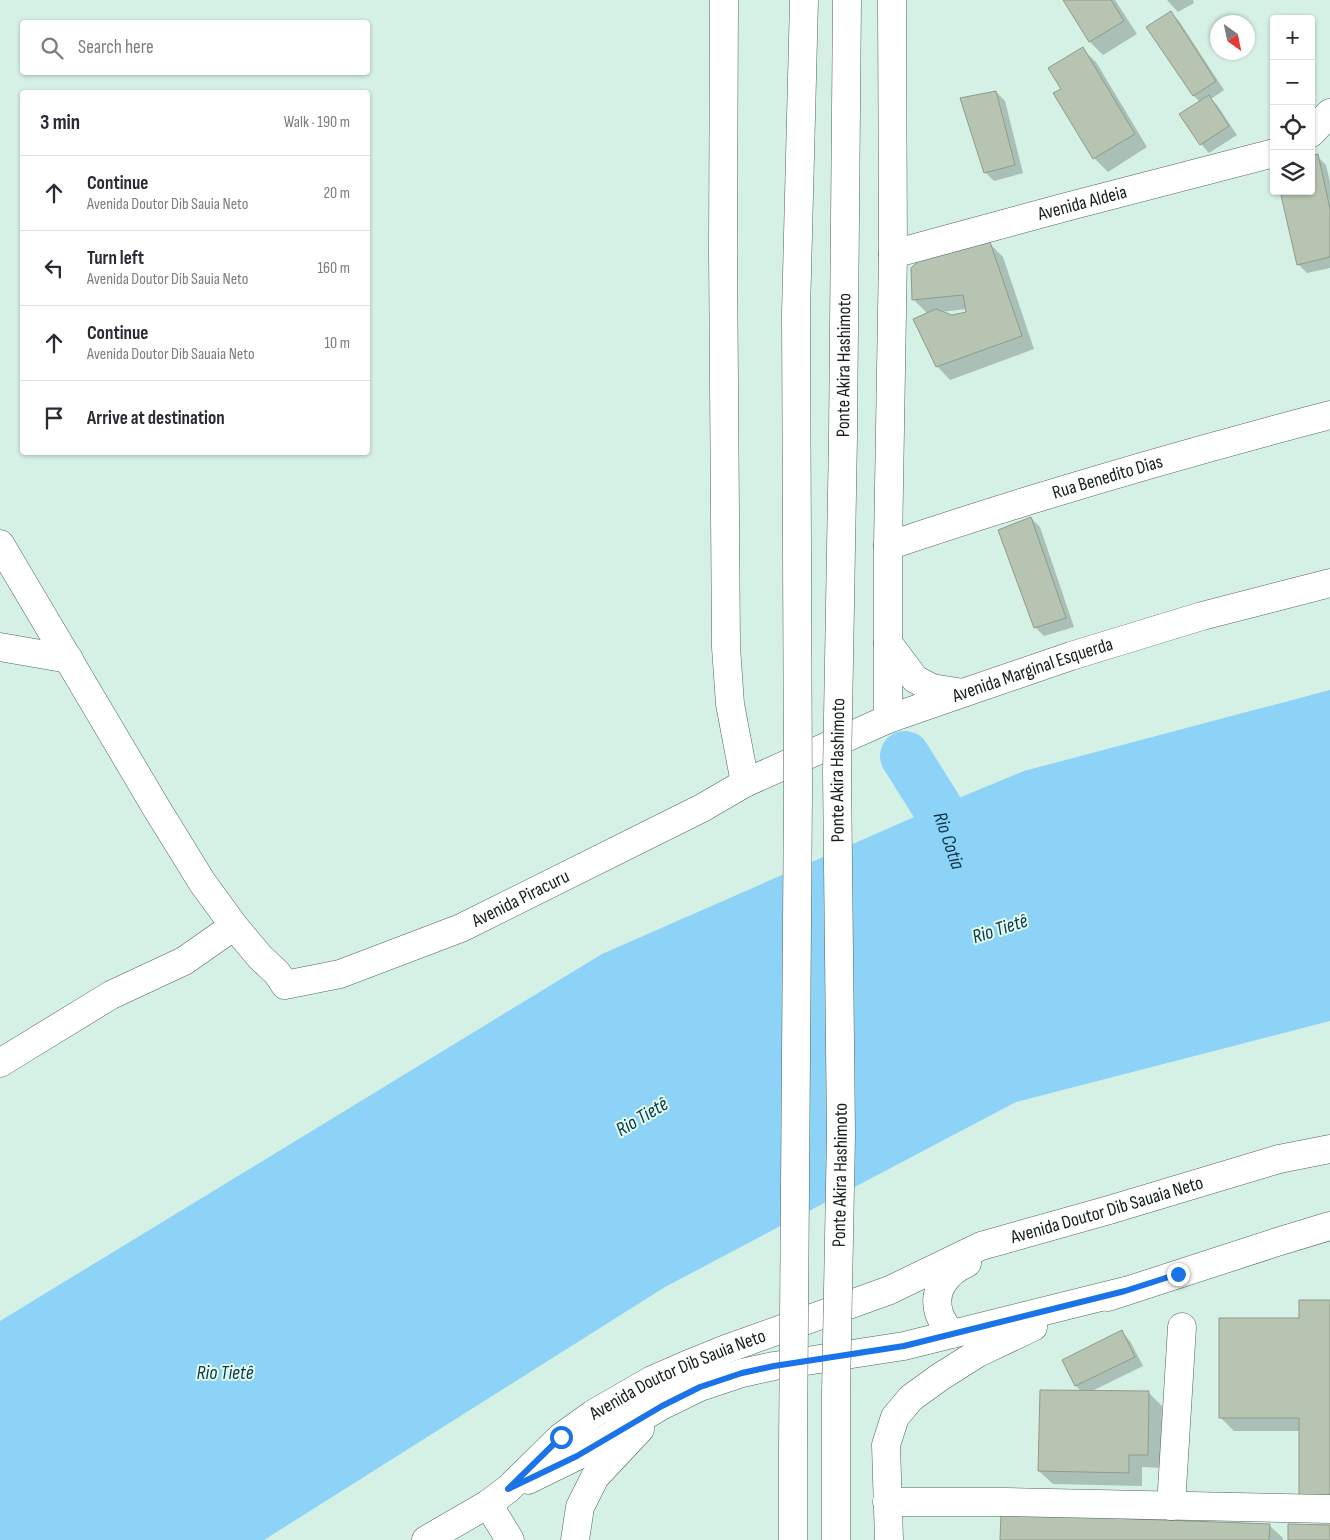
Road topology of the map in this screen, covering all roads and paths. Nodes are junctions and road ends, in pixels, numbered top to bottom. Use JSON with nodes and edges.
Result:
{"nodes":[{"id":1,"x":804,"y":0,"type":"edge"},
{"id":2,"x":847,"y":0,"type":"edge"},
{"id":3,"x":892,"y":0,"type":"edge"},
{"id":4,"x":724,"y":13,"type":"edge"},
{"id":5,"x":1330,"y":113,"type":"edge"},
{"id":6,"x":1315,"y":129,"type":"edge"},
{"id":7,"x":1330,"y":139,"type":"edge"},
{"id":8,"x":1315,"y":142,"type":"edge"},
{"id":9,"x":1270,"y":154,"type":"edge"},
{"id":10,"x":893,"y":254,"type":"junction"},
{"id":11,"x":1330,"y":415,"type":"edge"},
{"id":12,"x":0,"y":544,"type":"edge"},
{"id":13,"x":888,"y":546,"type":"junction"},
{"id":14,"x":1330,"y":583,"type":"edge"},
{"id":15,"x":888,"y":643,"type":"junction"},
{"id":16,"x":0,"y":647,"type":"edge"},
{"id":17,"x":70,"y":659,"type":"junction"},
{"id":18,"x":963,"y":693,"type":"junction"},
{"id":19,"x":888,"y":719,"type":"junction"},
{"id":20,"x":745,"y":784,"type":"junction"},
{"id":21,"x":234,"y":926,"type":"junction"},
{"id":22,"x":0,"y":1063,"type":"edge"},
{"id":23,"x":1330,"y":1149,"type":"edge"},
{"id":24,"x":1109,"y":1210,"type":"junction"},
{"id":25,"x":1330,"y":1226,"type":"edge"},
{"id":26,"x":890,"y":1290,"type":"joint"},
{"id":27,"x":1125,"y":1291,"type":"junction"},
{"id":28,"x":1182,"y":1327,"type":"dead end"},
{"id":29,"x":951,"y":1334,"type":"junction"},
{"id":30,"x":662,"y":1406,"type":"junction"},
{"id":31,"x":498,"y":1496,"type":"junction"},
{"id":32,"x":888,"y":1502,"type":"junction"},
{"id":33,"x":1171,"y":1506,"type":"junction"},
{"id":34,"x":1330,"y":1510,"type":"edge"},
{"id":35,"x":426,"y":1540,"type":"edge"},
{"id":36,"x":510,"y":1540,"type":"edge"},
{"id":37,"x":575,"y":1540,"type":"edge"},
{"id":38,"x":793,"y":1540,"type":"edge"},
{"id":39,"x":836,"y":1540,"type":"edge"},
{"id":40,"x":889,"y":1540,"type":"edge"}],
"edges":[{"from":1,"to":38,"type":"main road","bridge":true},
{"from":2,"to":39,"type":"main road","name":"Ponte Akira Hashimoto","bridge":true},
{"from":3,"to":10,"type":"main road"},
{"from":4,"to":20,"type":"main road"},
{"from":5,"to":6,"type":"main road"},
{"from":7,"to":8,"type":"main road"},
{"from":9,"to":10,"type":"main road","name":"Avenida Aldeia"},
{"from":10,"to":13,"type":"main road"},
{"from":11,"to":13,"type":"main road","name":"Rua Benedito Dias"},
{"from":12,"to":17,"type":"main road"},
{"from":13,"to":15,"type":"main road"},
{"from":14,"to":18,"type":"main road","name":"Avenida Marginal Esquerda"},
{"from":15,"to":18,"type":"main road"},
{"from":15,"to":19,"type":"main road"},
{"from":16,"to":17,"type":"main road"},
{"from":17,"to":21,"type":"main road"},
{"from":18,"to":19,"type":"main road","name":"Avenida Marginal Esquerda"},
{"from":19,"to":20,"type":"main road","name":"Avenida Marginal Esquerda"},
{"from":20,"to":21,"type":"main road","name":"Avenida Piracuru"},
{"from":21,"to":22,"type":"main road"},
{"from":23,"to":24,"type":"main road","name":"Avenida Doutor Dib Sauaia Neto"},
{"from":24,"to":26,"type":"main road","name":"Avenida Doutor Dib Sauaia Neto"},
{"from":24,"to":29,"type":"main road"},
{"from":25,"to":27,"type":"main road"},
{"from":26,"to":31,"type":"main road","name":"Avenida Doutor Dib Sauia Neto"},
{"from":27,"to":29,"type":"main road","name":"Avenida Doutor Dib Sauia Neto"},
{"from":27,"to":32,"type":"main road"},
{"from":28,"to":33,"type":"main road"},
{"from":29,"to":30,"type":"main road","name":"Avenida Doutor Dib Sauia Neto"},
{"from":30,"to":31,"type":"main road","name":"Avenida Doutor Dib Sauia Neto"},
{"from":30,"to":37,"type":"main road"},
{"from":31,"to":35,"type":"main road"},
{"from":31,"to":36,"type":"main road"},
{"from":32,"to":33,"type":"main road"},
{"from":32,"to":40,"type":"main road"},
{"from":33,"to":34,"type":"main road"}]}
